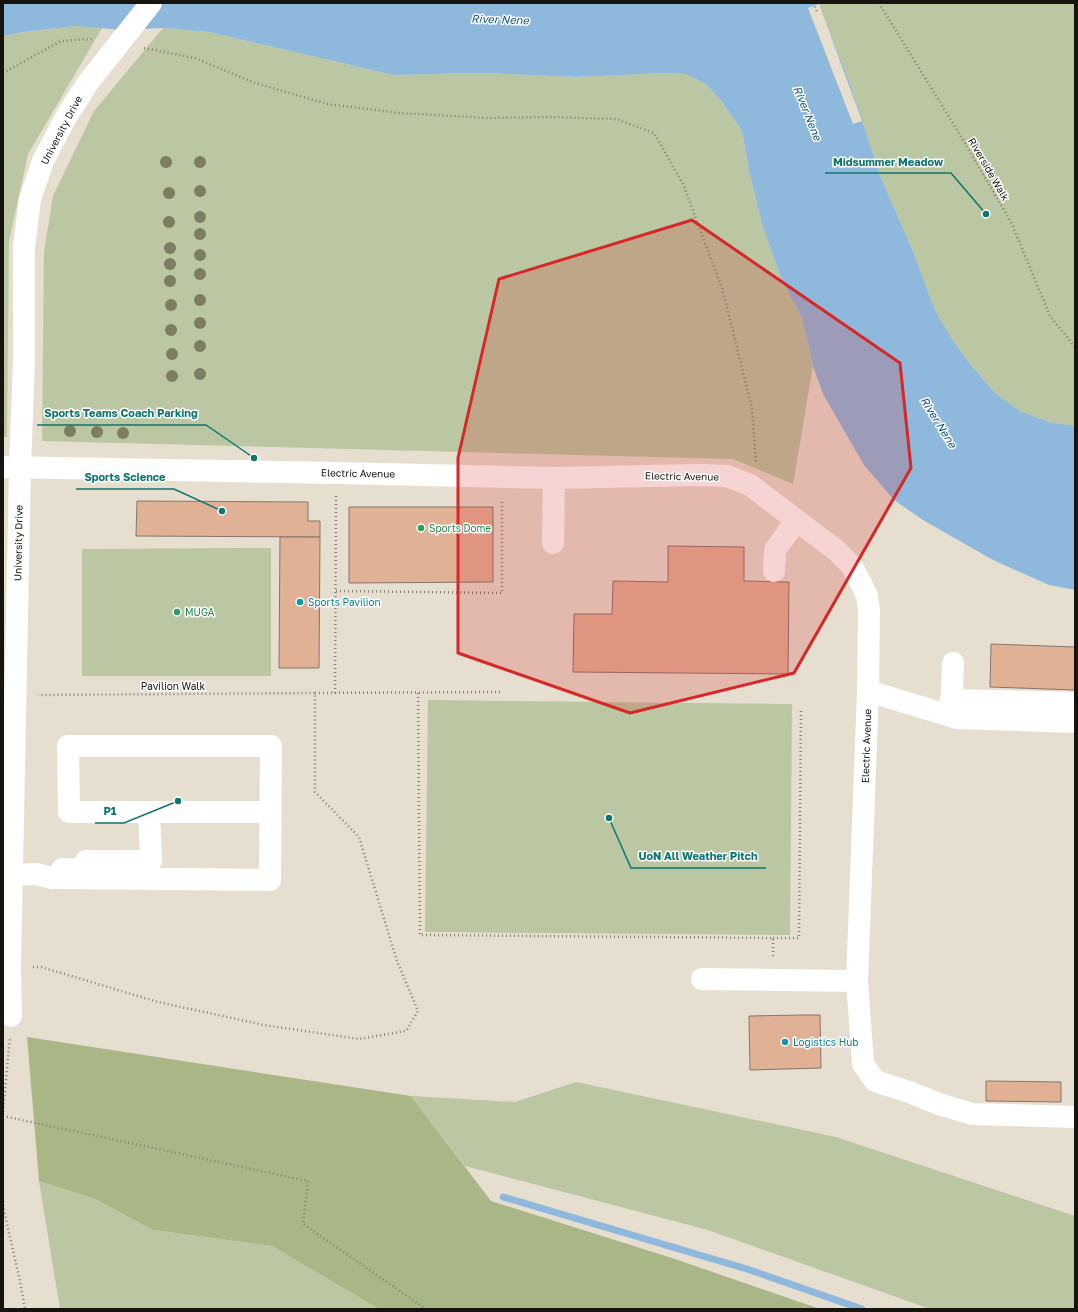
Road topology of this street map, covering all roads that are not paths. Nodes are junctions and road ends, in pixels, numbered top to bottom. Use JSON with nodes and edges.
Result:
{"nodes":[{"id":1,"x":151,"y":3,"type":"edge"},
{"id":2,"x":11,"y":468,"type":"edge"},
{"id":3,"x":554,"y":478,"type":"junction"},
{"id":4,"x":796,"y":521,"type":"junction"},
{"id":5,"x":553,"y":543,"type":"dead end"},
{"id":6,"x":774,"y":571,"type":"dead end"},
{"id":7,"x":953,"y":663,"type":"dead end"},
{"id":8,"x":10,"y":666,"type":"edge"},
{"id":9,"x":868,"y":691,"type":"junction"},
{"id":10,"x":1075,"y":703,"type":"edge"},
{"id":11,"x":951,"y":708,"type":"junction"},
{"id":12,"x":1075,"y":722,"type":"edge"},
{"id":13,"x":149,"y":812,"type":"junction"},
{"id":14,"x":270,"y":812,"type":"junction"},
{"id":15,"x":8,"y":817,"type":"edge"},
{"id":16,"x":36,"y":874,"type":"junction"},
{"id":17,"x":12,"y":875,"type":"junction"},
{"id":18,"x":702,"y":979,"type":"dead end"},
{"id":19,"x":857,"y":981,"type":"junction"},
{"id":20,"x":11,"y":1016,"type":"road end"},
{"id":21,"x":1075,"y":1117,"type":"edge"}],
"edges":[{"from":1,"to":2,"type":"lane","name":"University Drive"},
{"from":2,"to":3,"type":"lane","name":"Electric Avenue"},
{"from":2,"to":8,"type":"lane","name":"University Drive"},
{"from":3,"to":4,"type":"lane","name":"Electric Avenue"},
{"from":3,"to":5,"type":"lane"},
{"from":4,"to":6,"type":"lane"},
{"from":4,"to":9,"type":"lane","name":"Electric Avenue"},
{"from":7,"to":11,"type":"lane"},
{"from":8,"to":15,"type":"lane","name":"University Drive"},
{"from":9,"to":11,"type":"lane"},
{"from":9,"to":19,"type":"lane","name":"Electric Avenue"},
{"from":10,"to":11,"type":"lane"},
{"from":11,"to":12,"type":"lane"},
{"from":13,"to":14,"type":"lane"},
{"from":13,"to":14,"type":"lane"},
{"from":13,"to":16,"type":"lane"},
{"from":14,"to":16,"type":"lane"},
{"from":15,"to":17,"type":"lane","name":"University Drive"},
{"from":16,"to":17,"type":"lane"},
{"from":17,"to":20,"type":"lane","name":"University Drive"},
{"from":18,"to":19,"type":"lane"},
{"from":19,"to":21,"type":"lane","name":"Electric Avenue"}]}
